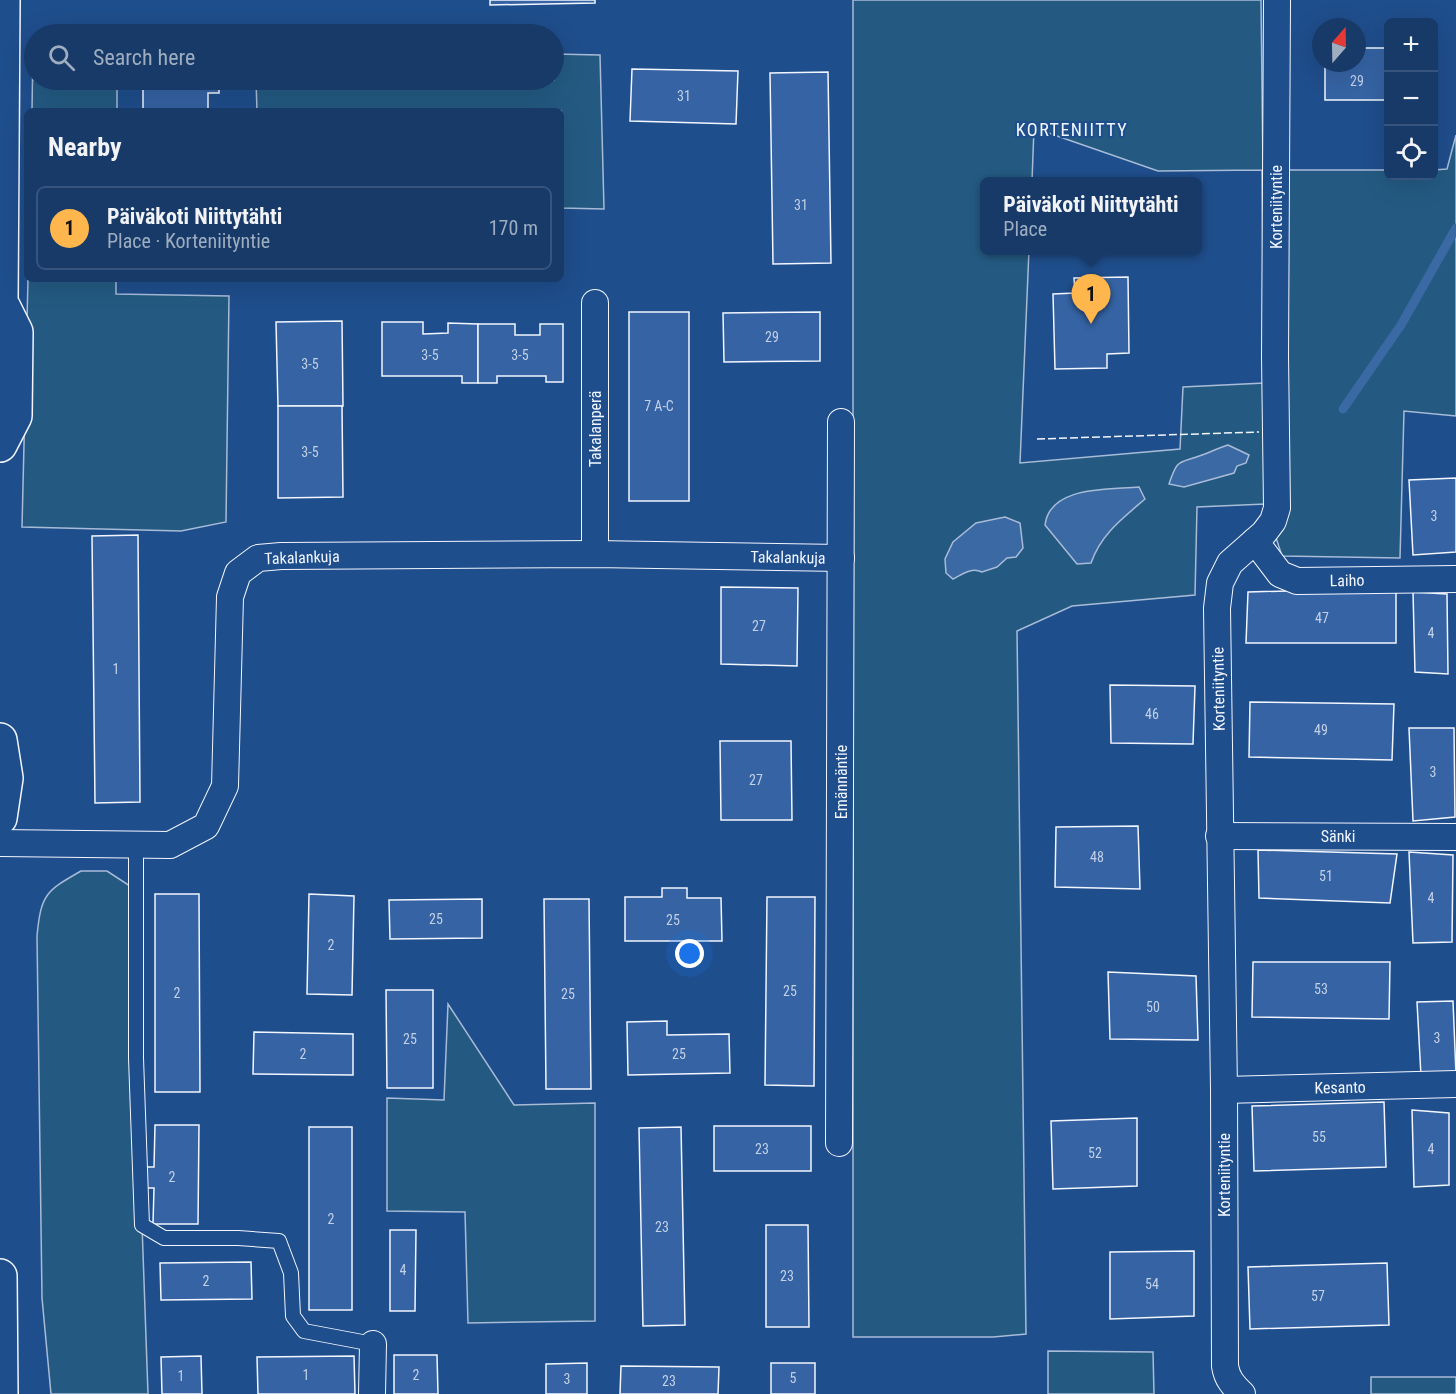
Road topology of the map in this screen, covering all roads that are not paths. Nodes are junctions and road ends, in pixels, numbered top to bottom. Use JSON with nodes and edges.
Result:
{"nodes":[{"id":1,"x":3,"y":0,"type":"edge"},
{"id":2,"x":1277,"y":0,"type":"edge"},
{"id":3,"x":1,"y":303,"type":"edge"},
{"id":4,"x":595,"y":303,"type":"dead end"},
{"id":5,"x":842,"y":422,"type":"dead end"},
{"id":6,"x":0,"y":445,"type":"edge"},
{"id":7,"x":1255,"y":541,"type":"junction"},
{"id":8,"x":596,"y":554,"type":"junction"},
{"id":9,"x":841,"y":558,"type":"junction"},
{"id":10,"x":1456,"y":579,"type":"edge"},
{"id":11,"x":0,"y":740,"type":"edge"},
{"id":12,"x":0,"y":818,"type":"edge"},
{"id":13,"x":1219,"y":836,"type":"junction"},
{"id":14,"x":1456,"y":837,"type":"edge"},
{"id":15,"x":0,"y":843,"type":"edge"},
{"id":16,"x":136,"y":844,"type":"junction"},
{"id":17,"x":1456,"y":1084,"type":"edge"},
{"id":18,"x":1224,"y":1090,"type":"junction"},
{"id":19,"x":839,"y":1143,"type":"dead end"},
{"id":20,"x":0,"y":1276,"type":"edge"},
{"id":21,"x":373,"y":1344,"type":"joint"},
{"id":22,"x":1,"y":1394,"type":"edge"},
{"id":23,"x":372,"y":1394,"type":"edge"},
{"id":24,"x":1242,"y":1394,"type":"edge"}],
"edges":[{"from":1,"to":3,"type":"main road"},
{"from":2,"to":7,"type":"street","name":"Korteniityntie"},
{"from":3,"to":6,"type":"main road"},
{"from":4,"to":8,"type":"street","name":"Takalanperä"},
{"from":5,"to":9,"type":"street","name":"Emännäntie"},
{"from":7,"to":10,"type":"street","name":"Laiho"},
{"from":7,"to":13,"type":"street","name":"Korteniityntie"},
{"from":8,"to":9,"type":"street","name":"Takalankuja"},
{"from":8,"to":16,"type":"street","name":"Takalankuja"},
{"from":9,"to":19,"type":"street","name":"Emännäntie"},
{"from":11,"to":12,"type":"main road"},
{"from":13,"to":14,"type":"street","name":"Sänki"},
{"from":13,"to":18,"type":"street","name":"Korteniityntie"},
{"from":15,"to":16,"type":"street","name":"Takalankuja"},
{"from":16,"to":21,"type":"lane"},
{"from":17,"to":18,"type":"street","name":"Kesanto"},
{"from":18,"to":24,"type":"street","name":"Korteniityntie"},
{"from":20,"to":22,"type":"main road"},
{"from":21,"to":23,"type":"street"}]}
